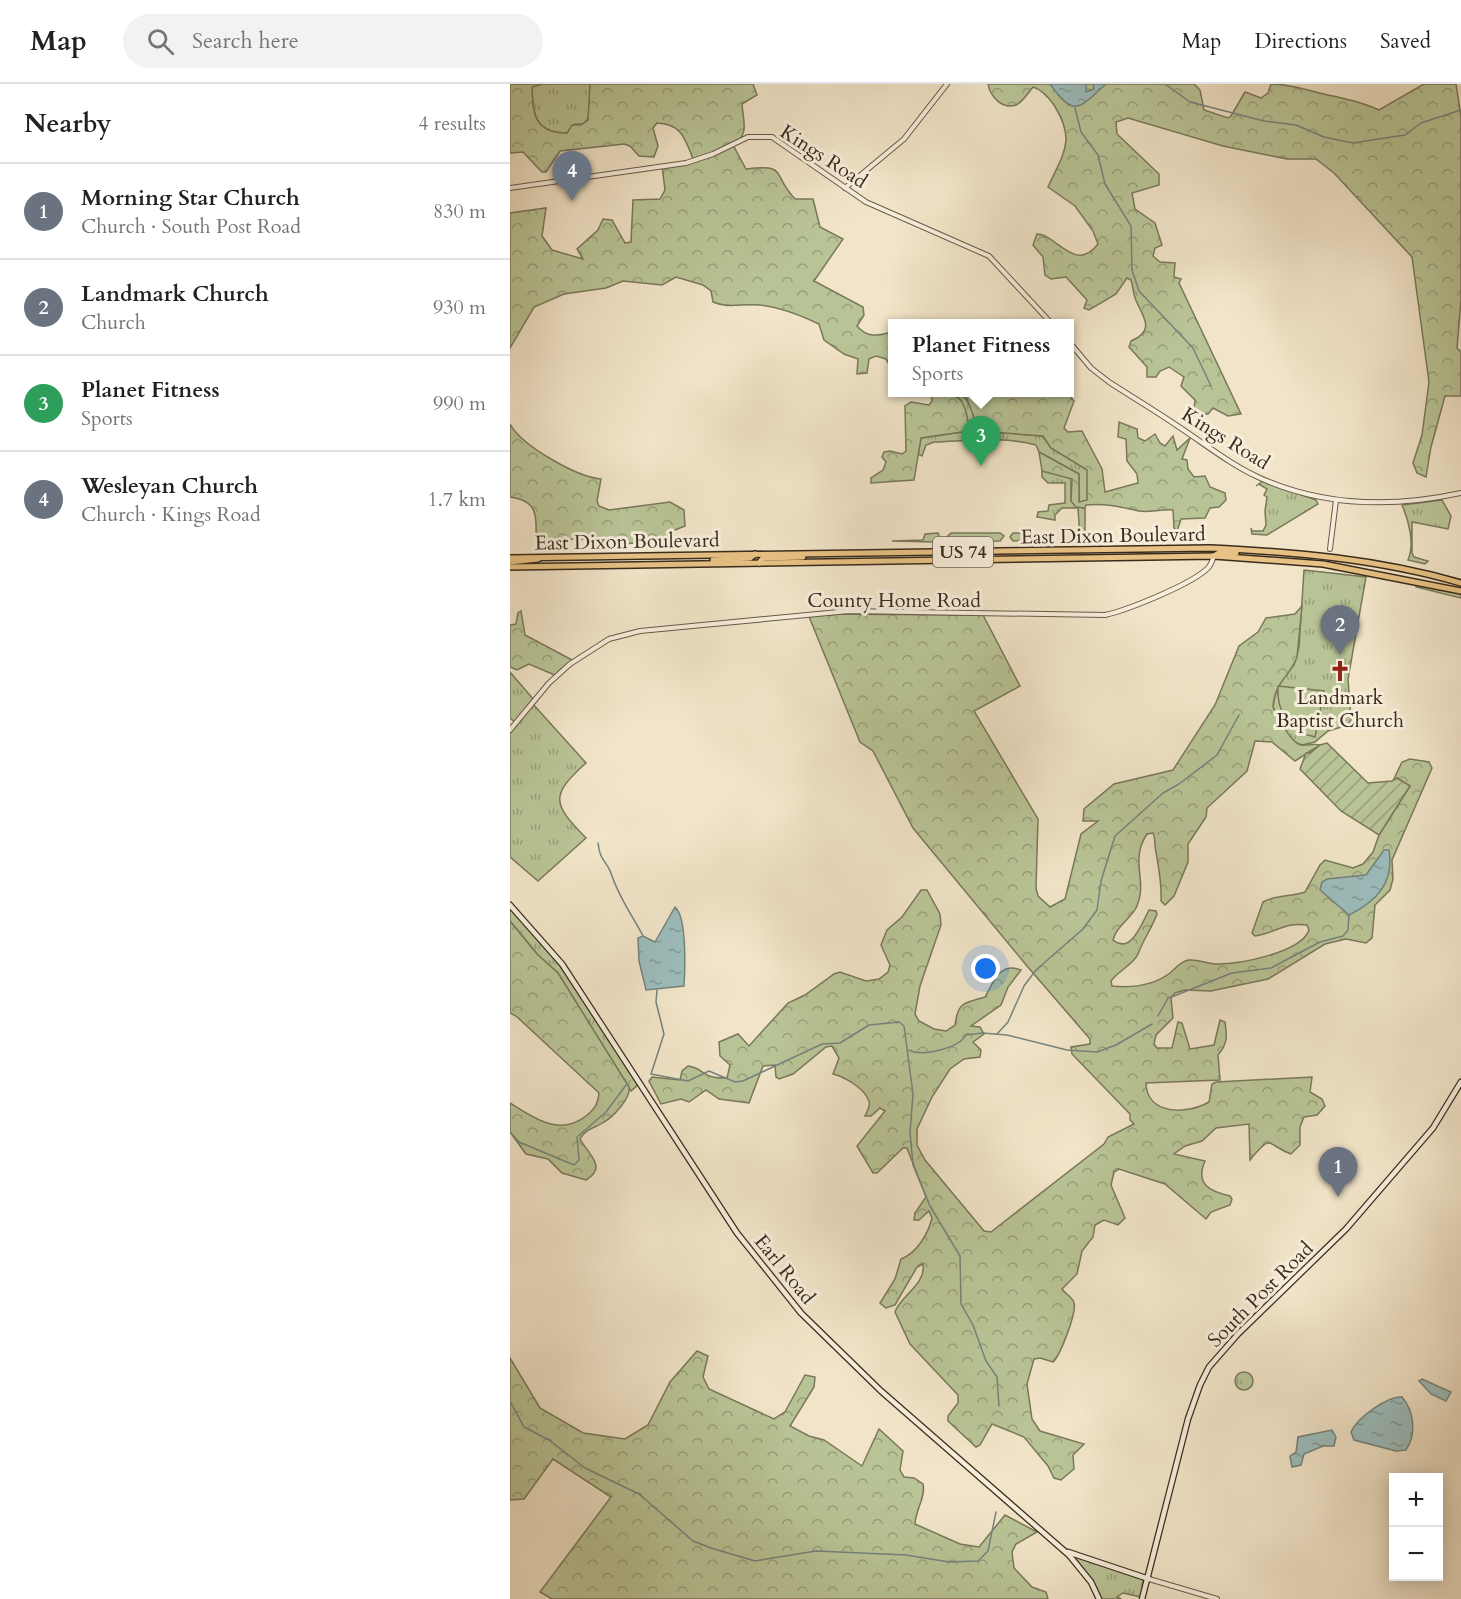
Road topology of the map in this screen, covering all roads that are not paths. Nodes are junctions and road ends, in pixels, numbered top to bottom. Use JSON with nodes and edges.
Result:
{"nodes":[{"id":1,"x":947,"y":84,"type":"edge"},
{"id":2,"x":510,"y":188,"type":"edge"},
{"id":3,"x":845,"y":188,"type":"junction"},
{"id":4,"x":1048,"y":319,"type":"edge"},
{"id":5,"x":1074,"y":349,"type":"edge"},
{"id":6,"x":1461,"y":493,"type":"edge"},
{"id":7,"x":1336,"y":500,"type":"junction"},
{"id":8,"x":1210,"y":548,"type":"junction"},
{"id":9,"x":1330,"y":549,"type":"dead end"},
{"id":10,"x":1262,"y":550,"type":"junction"},
{"id":11,"x":754,"y":554,"type":"junction"},
{"id":12,"x":813,"y":554,"type":"junction"},
{"id":13,"x":1214,"y":556,"type":"junction"},
{"id":14,"x":1145,"y":557,"type":"junction"},
{"id":15,"x":510,"y":562,"type":"edge"},
{"id":16,"x":703,"y":563,"type":"junction"},
{"id":17,"x":759,"y":563,"type":"junction"},
{"id":18,"x":1461,"y":583,"type":"edge"},
{"id":19,"x":1461,"y":591,"type":"edge"},
{"id":20,"x":510,"y":730,"type":"edge"},
{"id":21,"x":510,"y":905,"type":"edge"},
{"id":22,"x":1461,"y":1082,"type":"edge"},
{"id":23,"x":1065,"y":1552,"type":"junction"},
{"id":24,"x":1149,"y":1579,"type":"junction"},
{"id":25,"x":1098,"y":1599,"type":"edge"},
{"id":26,"x":1142,"y":1599,"type":"edge"},
{"id":27,"x":1216,"y":1599,"type":"edge"}],
"edges":[{"from":1,"to":3,"type":"street"},
{"from":2,"to":3,"type":"street","name":"Kings Road"},
{"from":3,"to":4,"type":"street","name":"Kings Road"},
{"from":5,"to":7,"type":"street","name":"Kings Road"},
{"from":6,"to":7,"type":"street","name":"Kings Road"},
{"from":7,"to":9,"type":"street"},
{"from":8,"to":10,"type":"highway","name":"East Dixon Boulevard","number":"US 74"},
{"from":8,"to":12,"type":"highway","name":"East Dixon Boulevard","number":"US 74"},
{"from":8,"to":14,"type":"highway"},
{"from":10,"to":13,"type":"highway"},
{"from":10,"to":18,"type":"highway","name":"East Dixon Boulevard","number":"US 74"},
{"from":11,"to":12,"type":"highway","name":"East Dixon Boulevard","number":"US 74"},
{"from":11,"to":15,"type":"highway","name":"East Dixon Boulevard","number":"US 74"},
{"from":11,"to":16,"type":"highway"},
{"from":12,"to":17,"type":"highway"},
{"from":13,"to":14,"type":"highway","name":"East Dixon Boulevard","number":"US 74"},
{"from":13,"to":19,"type":"highway","name":"East Dixon Boulevard","number":"US 74"},
{"from":13,"to":20,"type":"street","name":"County Home Road"},
{"from":14,"to":17,"type":"highway","name":"East Dixon Boulevard","number":"US 74"},
{"from":15,"to":16,"type":"highway","name":"East Dixon Boulevard","number":"US 74"},
{"from":16,"to":17,"type":"highway","name":"East Dixon Boulevard","number":"US 74"},
{"from":21,"to":23,"type":"main road","name":"Earl Road"},
{"from":22,"to":24,"type":"main road","name":"South Post Road"},
{"from":23,"to":24,"type":"main road"},
{"from":23,"to":25,"type":"main road","name":"Earl Road"},
{"from":24,"to":26,"type":"main road","name":"South Post Road"},
{"from":24,"to":27,"type":"street"}]}
